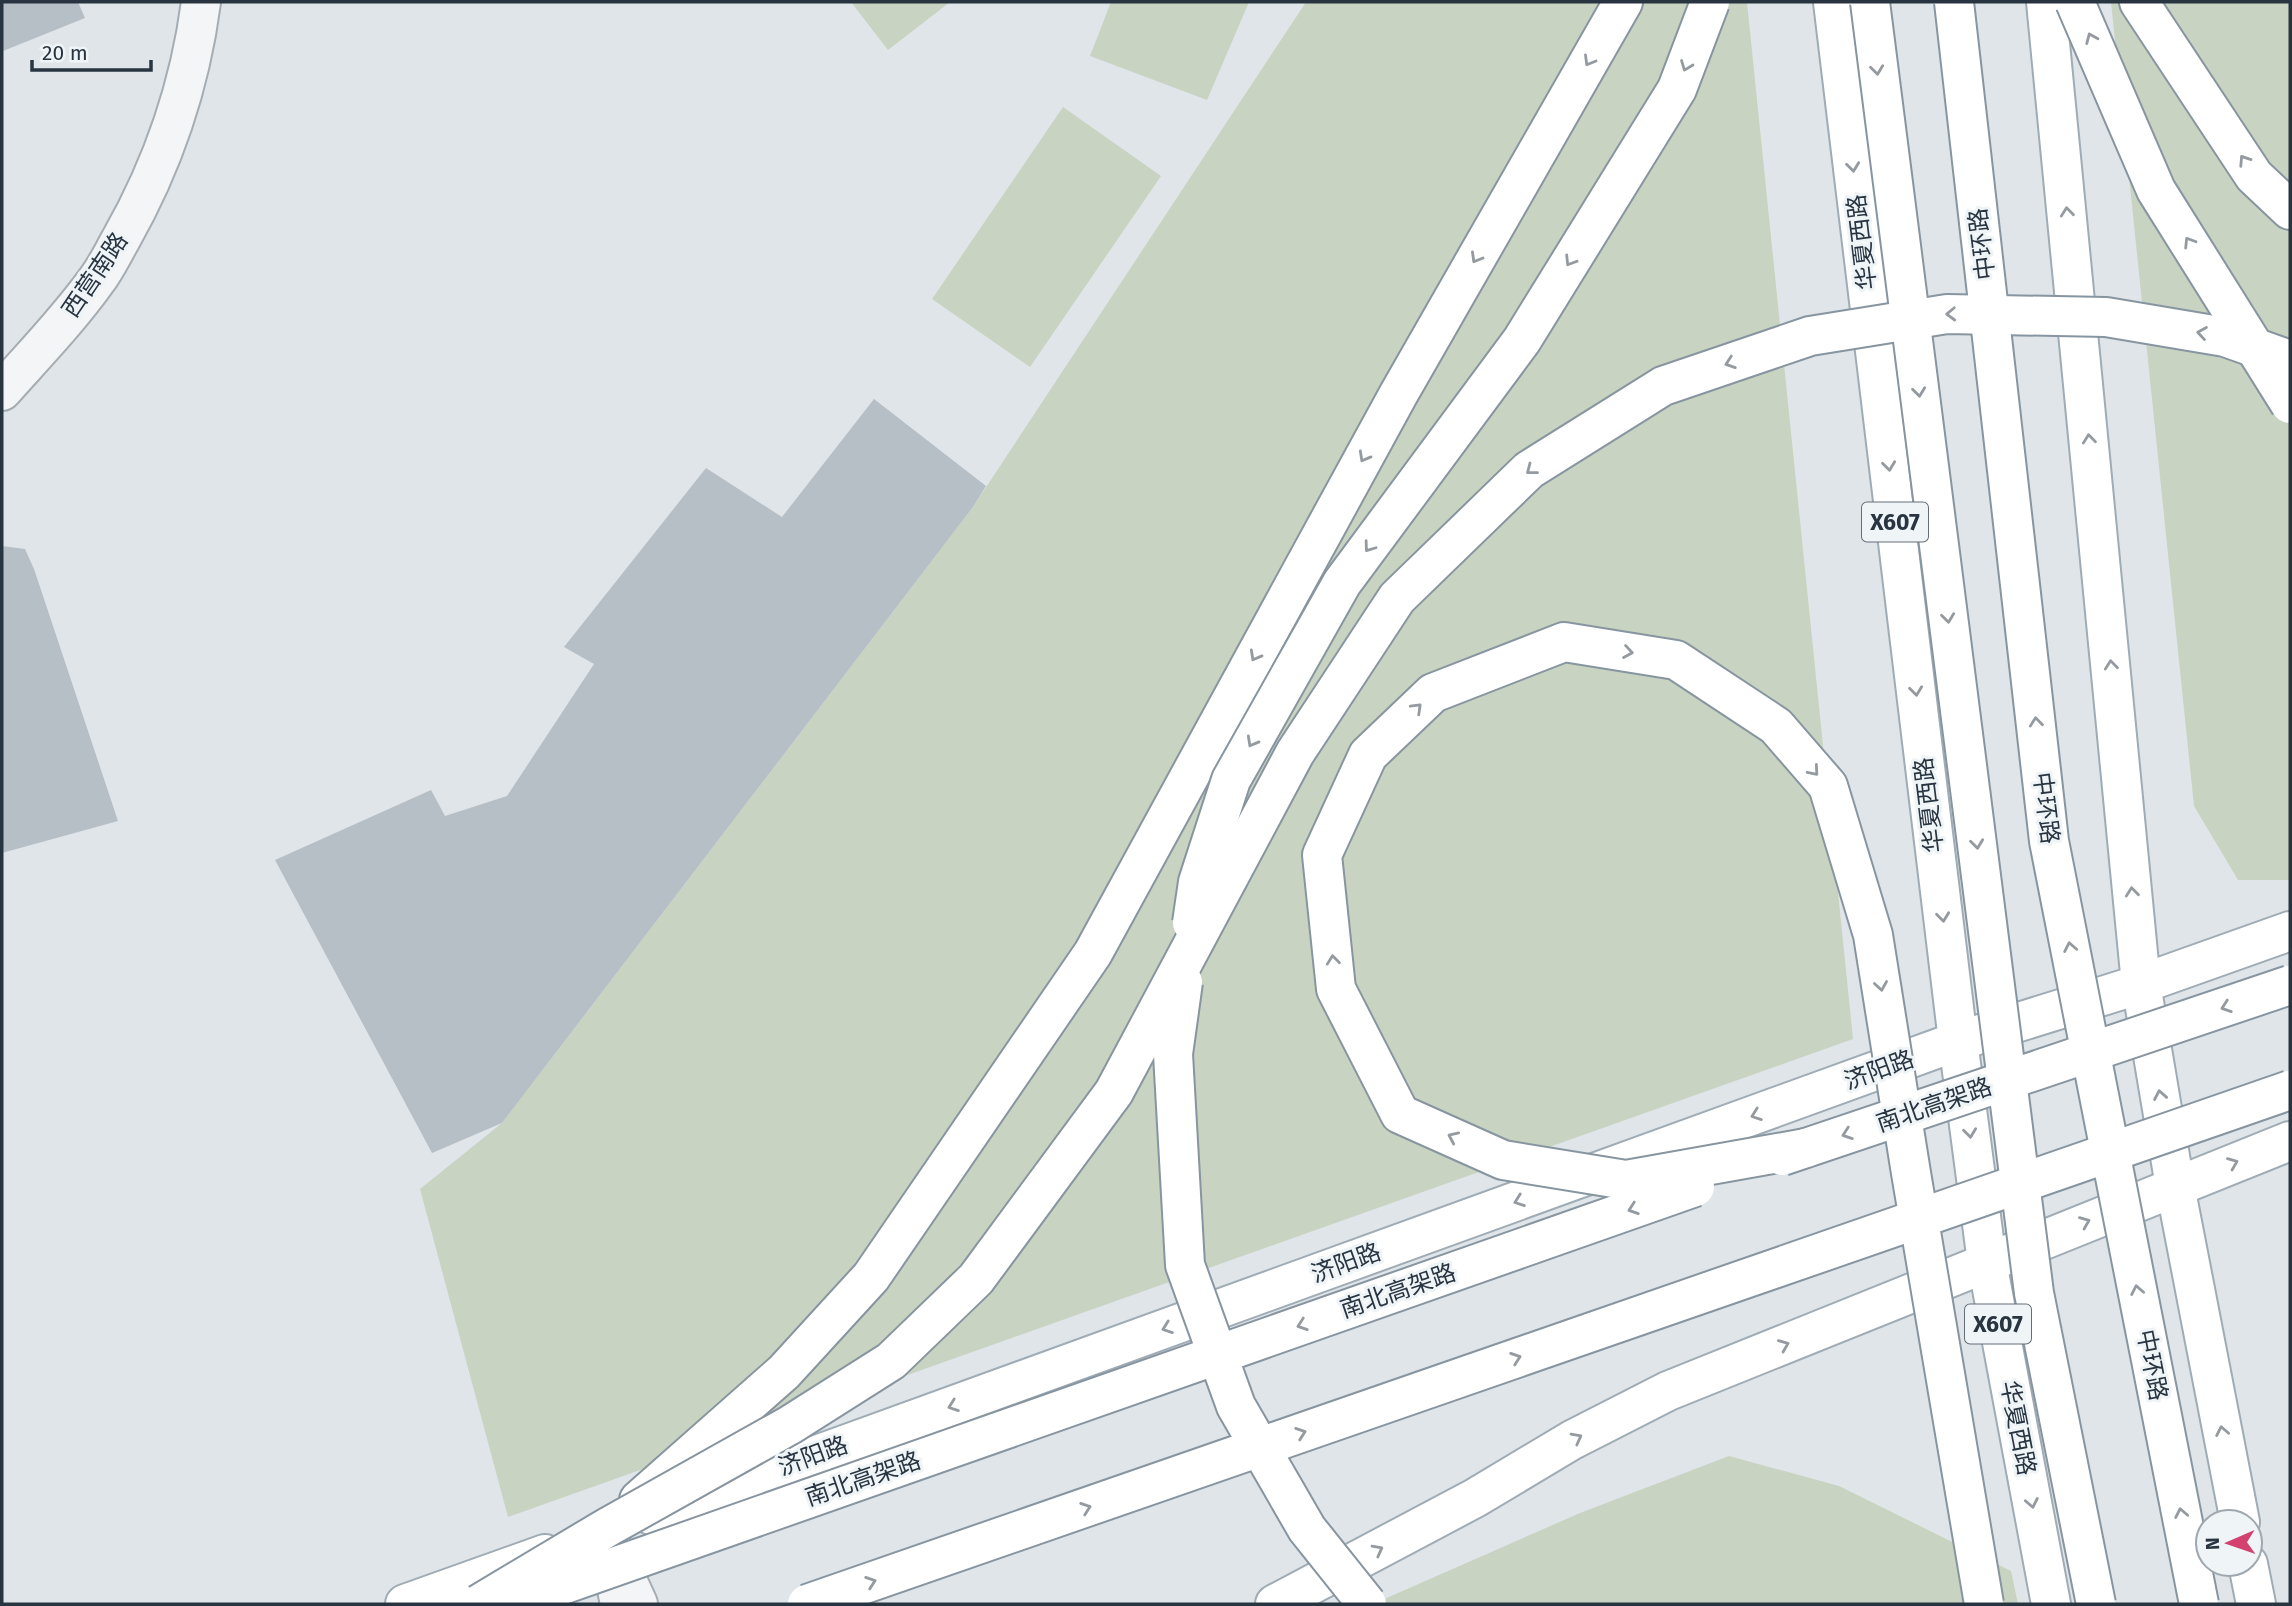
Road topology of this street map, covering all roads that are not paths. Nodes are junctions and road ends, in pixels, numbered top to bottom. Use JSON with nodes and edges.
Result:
{"nodes":[{"id":1,"x":201,"y":2,"type":"edge"},
{"id":2,"x":1623,"y":2,"type":"edge"},
{"id":3,"x":1710,"y":2,"type":"edge"},
{"id":4,"x":1833,"y":2,"type":"edge"},
{"id":5,"x":1870,"y":2,"type":"edge"},
{"id":6,"x":1954,"y":2,"type":"edge"},
{"id":7,"x":2046,"y":2,"type":"edge"},
{"id":8,"x":2076,"y":2,"type":"edge"},
{"id":9,"x":2139,"y":2,"type":"edge"},
{"id":10,"x":2290,"y":210,"type":"edge"},
{"id":11,"x":2290,"y":360,"type":"edge"},
{"id":12,"x":2,"y":391,"type":"edge"},
{"id":13,"x":2290,"y":404,"type":"edge"},
{"id":14,"x":2290,"y":931,"type":"edge"},
{"id":15,"x":2141,"y":984,"type":"junction"},
{"id":16,"x":2290,"y":985,"type":"edge"},
{"id":17,"x":1958,"y":1041,"type":"junction"},
{"id":18,"x":2290,"y":1090,"type":"edge"},
{"id":19,"x":2290,"y":1141,"type":"edge"},
{"id":20,"x":1806,"y":1148,"type":"junction"},
{"id":21,"x":2175,"y":1186,"type":"junction"},
{"id":22,"x":1987,"y":1262,"type":"junction"},
{"id":23,"x":2237,"y":1508,"type":"edge"},
{"id":24,"x":607,"y":1529,"type":"junction"},
{"id":25,"x":2251,"y":1578,"type":"edge"},
{"id":26,"x":405,"y":1604,"type":"edge"},
{"id":27,"x":479,"y":1604,"type":"edge"},
{"id":28,"x":509,"y":1604,"type":"edge"},
{"id":29,"x":620,"y":1604,"type":"edge"},
{"id":30,"x":638,"y":1604,"type":"edge"},
{"id":31,"x":807,"y":1604,"type":"edge"},
{"id":32,"x":1275,"y":1604,"type":"edge"},
{"id":33,"x":1367,"y":1604,"type":"edge"},
{"id":34,"x":1984,"y":1604,"type":"edge"},
{"id":35,"x":2051,"y":1604,"type":"edge"},
{"id":36,"x":2096,"y":1604,"type":"edge"},
{"id":37,"x":2199,"y":1604,"type":"edge"},
{"id":38,"x":2256,"y":1604,"type":"edge"}],
"edges":[{"from":1,"to":12,"type":"street","name":"西营南路"},
{"from":2,"to":24,"type":"main road","one_way":true,"bridge":true},
{"from":3,"to":33,"type":"main road","one_way":true,"bridge":true},
{"from":4,"to":17,"type":"main road","name":"华夏西路","number":"X607","one_way":true},
{"from":5,"to":36,"type":"main road","one_way":true,"bridge":true},
{"from":37,"to":6,"type":"main road","name":"中环路","one_way":true,"bridge":true},
{"from":15,"to":7,"type":"main road","one_way":true},
{"from":13,"to":8,"type":"main road","one_way":true,"bridge":true},
{"from":10,"to":9,"type":"main road","one_way":true},
{"from":11,"to":24,"type":"main road","one_way":true,"bridge":true},
{"from":14,"to":15,"type":"main road","name":"济阳路"},
{"from":15,"to":17,"type":"main road","name":"济阳路"},
{"from":21,"to":15,"type":"main road","one_way":true},
{"from":16,"to":20,"type":"main road","name":"南北高架路","one_way":true,"bridge":true},
{"from":17,"to":22,"type":"main road","name":"华夏西路","number":"X607","one_way":true},
{"from":17,"to":24,"type":"main road","name":"济阳路","one_way":true},
{"from":31,"to":18,"type":"main road","one_way":true,"bridge":true},
{"from":21,"to":19,"type":"main road","one_way":true},
{"from":20,"to":28,"type":"main road","name":"南北高架路","one_way":true,"bridge":true},
{"from":20,"to":34,"type":"main road","one_way":true,"bridge":true},
{"from":22,"to":21,"type":"main road","one_way":true},
{"from":23,"to":21,"type":"main road","one_way":true},
{"from":32,"to":22,"type":"main road","one_way":true},
{"from":22,"to":35,"type":"main road","name":"华夏西路","number":"X607","one_way":true},
{"from":24,"to":26,"type":"main road","name":"济阳路"},
{"from":24,"to":27,"type":"main road","bridge":true},
{"from":24,"to":29,"type":"street"},
{"from":24,"to":30,"type":"street"},
{"from":25,"to":38,"type":"main road"}]}
